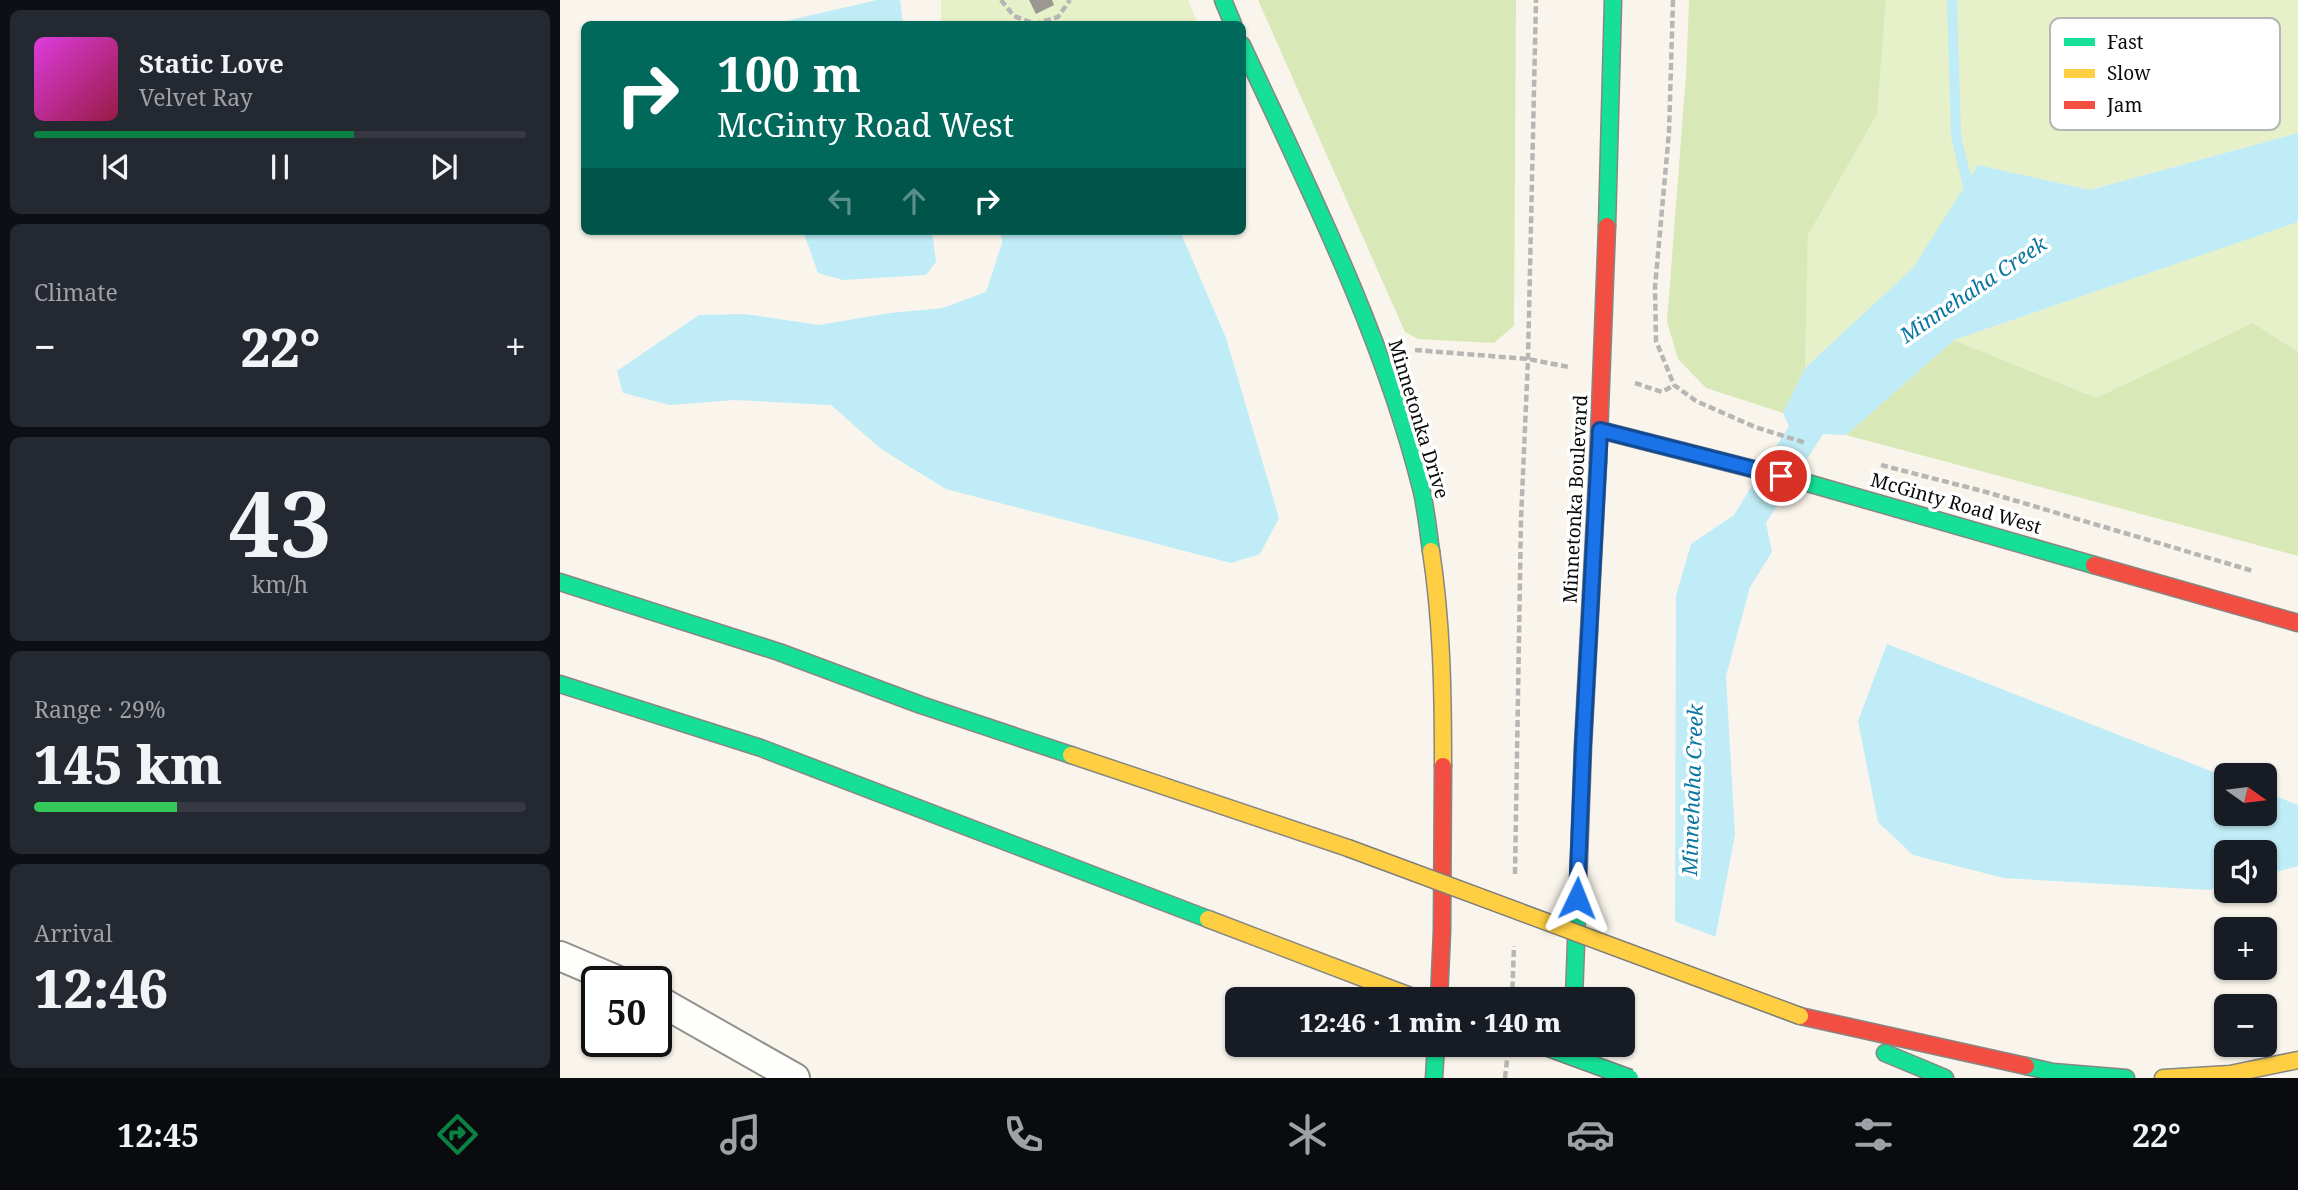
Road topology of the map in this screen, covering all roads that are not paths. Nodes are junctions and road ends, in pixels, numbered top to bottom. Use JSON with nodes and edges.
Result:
{"nodes":[{"id":1,"x":1223,"y":0,"type":"edge"},
{"id":2,"x":1613,"y":0,"type":"edge"},
{"id":3,"x":1232,"y":21,"type":"edge"},
{"id":4,"x":1246,"y":55,"type":"edge"},
{"id":5,"x":1600,"y":430,"type":"junction"},
{"id":6,"x":560,"y":582,"type":"edge"},
{"id":7,"x":2298,"y":623,"type":"edge"},
{"id":8,"x":560,"y":684,"type":"edge"},
{"id":9,"x":560,"y":956,"type":"edge"},
{"id":10,"x":583,"y":966,"type":"edge"},
{"id":11,"x":1385,"y":987,"type":"edge"},
{"id":12,"x":1439,"y":987,"type":"edge"},
{"id":13,"x":1574,"y":987,"type":"edge"},
{"id":14,"x":672,"y":1008,"type":"edge"},
{"id":15,"x":1800,"y":1016,"type":"junction"},
{"id":16,"x":1435,"y":1057,"type":"edge"},
{"id":17,"x":1572,"y":1057,"type":"edge"},
{"id":18,"x":1573,"y":1057,"type":"edge"},
{"id":19,"x":2298,"y":1060,"type":"edge"},
{"id":20,"x":1571,"y":1072,"type":"dead end"},
{"id":21,"x":795,"y":1078,"type":"edge"},
{"id":22,"x":1434,"y":1078,"type":"edge"},
{"id":23,"x":1630,"y":1078,"type":"edge"},
{"id":24,"x":1945,"y":1078,"type":"edge"},
{"id":25,"x":2126,"y":1078,"type":"edge"},
{"id":26,"x":2163,"y":1078,"type":"edge"}],
"edges":[{"from":1,"to":3,"type":"main road"},
{"from":2,"to":5,"type":"main road","name":"Minnetonka Boulevard"},
{"from":4,"to":12,"type":"main road","name":"Minnetonka Drive"},
{"from":5,"to":7,"type":"main road","name":"McGinty Road West"},
{"from":5,"to":13,"type":"main road","name":"Minnetonka Boulevard"},
{"from":6,"to":15,"type":"main road","bridge":true},
{"from":8,"to":11,"type":"main road"},
{"from":9,"to":10,"type":"street"},
{"from":14,"to":21,"type":"street"},
{"from":15,"to":24,"type":"main road"},
{"from":15,"to":25,"type":"main road"},
{"from":16,"to":22,"type":"main road"},
{"from":17,"to":20,"type":"main road"},
{"from":18,"to":23,"type":"main road","bridge":true},
{"from":19,"to":26,"type":"main road"}]}
